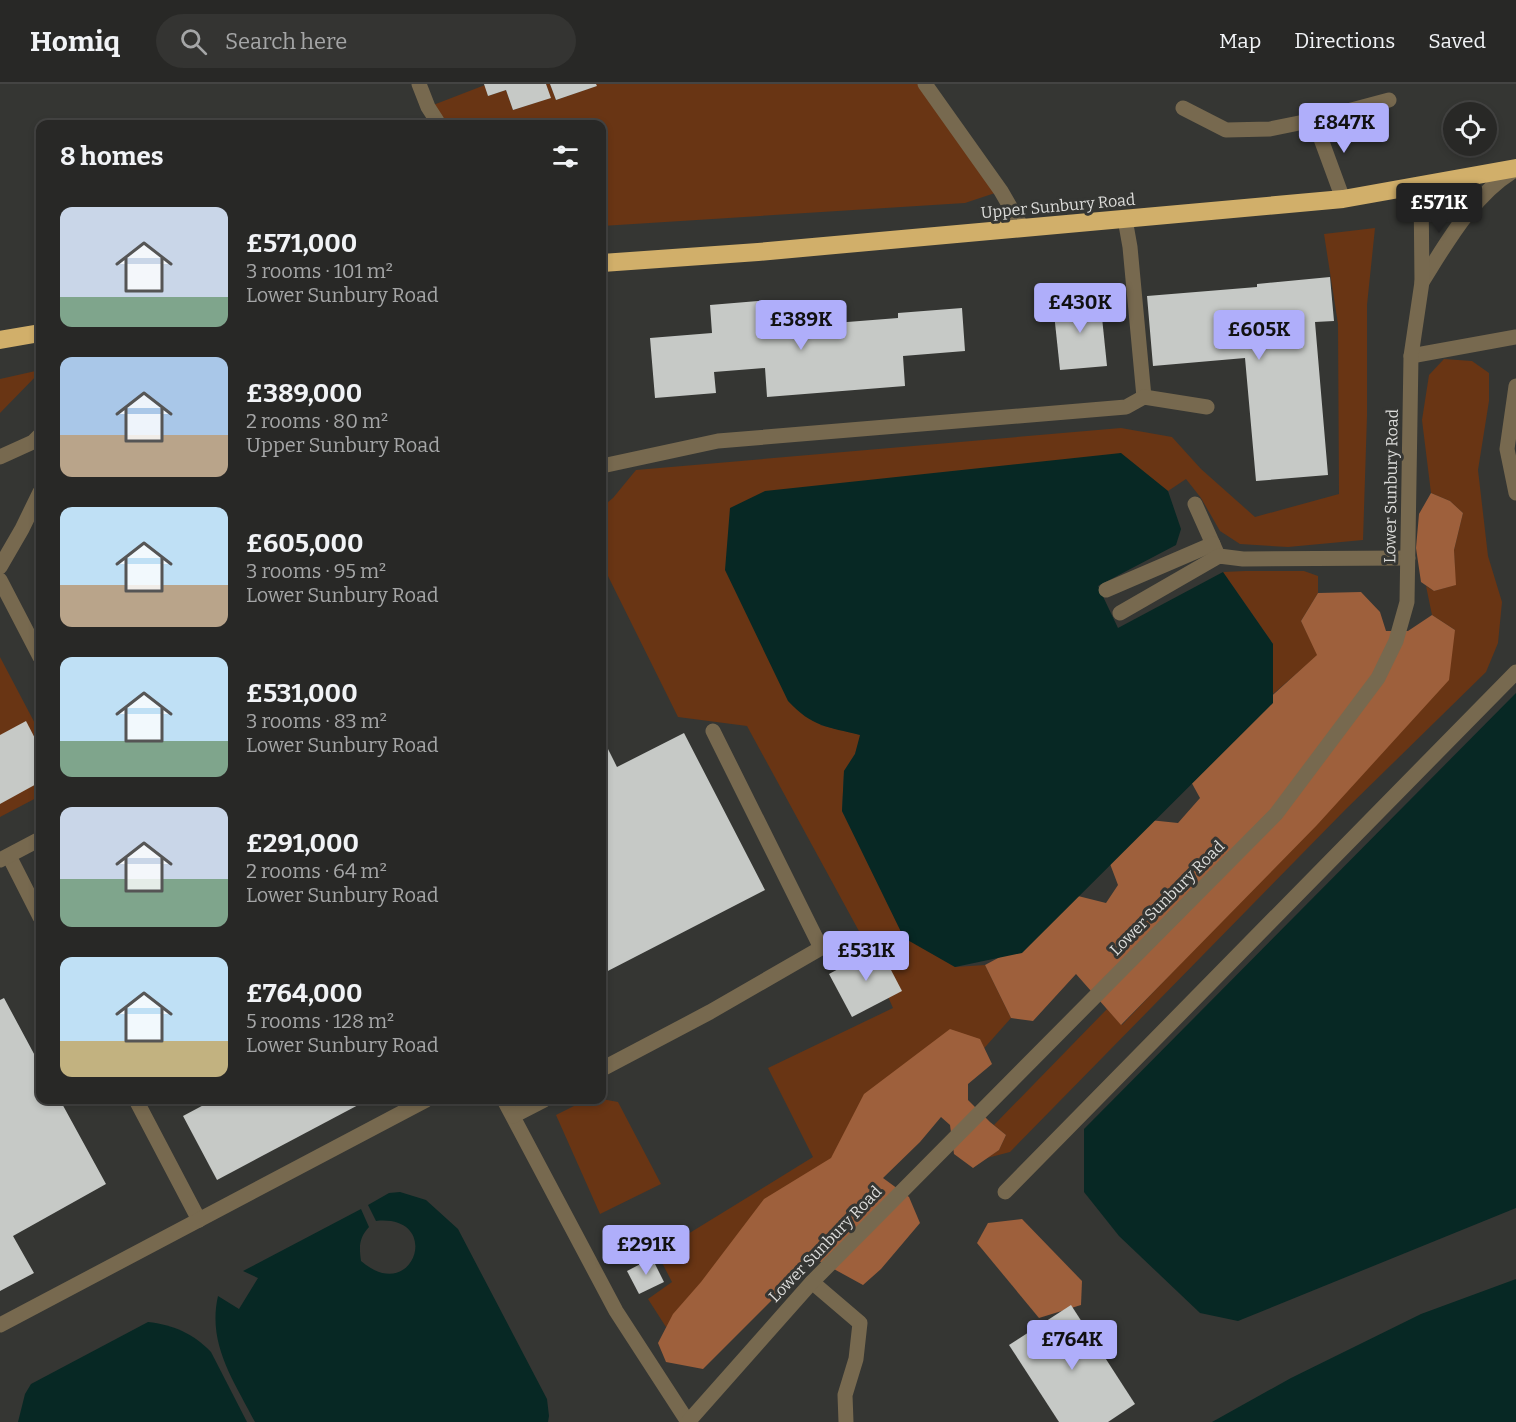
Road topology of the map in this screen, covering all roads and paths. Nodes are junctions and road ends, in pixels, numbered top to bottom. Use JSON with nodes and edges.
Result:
{"nodes":[{"id":1,"x":419,"y":84,"type":"edge"},
{"id":2,"x":925,"y":84,"type":"edge"},
{"id":3,"x":1389,"y":100,"type":"dead end"},
{"id":4,"x":1183,"y":108,"type":"dead end"},
{"id":5,"x":436,"y":120,"type":"edge"},
{"id":6,"x":1314,"y":120,"type":"junction"},
{"id":7,"x":1516,"y":169,"type":"edge"},
{"id":8,"x":1421,"y":186,"type":"junction"},
{"id":9,"x":1343,"y":199,"type":"junction"},
{"id":10,"x":1471,"y":211,"type":"junction"},
{"id":11,"x":1125,"y":219,"type":"junction"},
{"id":12,"x":1023,"y":229,"type":"junction"},
{"id":13,"x":606,"y":262,"type":"edge"},
{"id":14,"x":1422,"y":282,"type":"junction"},
{"id":15,"x":36,"y":334,"type":"edge"},
{"id":16,"x":1516,"y":337,"type":"edge"},
{"id":17,"x":0,"y":340,"type":"edge"},
{"id":18,"x":1411,"y":356,"type":"junction"},
{"id":19,"x":1516,"y":386,"type":"edge"},
{"id":20,"x":1144,"y":397,"type":"junction"},
{"id":21,"x":1207,"y":407,"type":"dead end"},
{"id":22,"x":36,"y":439,"type":"edge"},
{"id":23,"x":0,"y":457,"type":"edge"},
{"id":24,"x":606,"y":465,"type":"edge"},
{"id":25,"x":1516,"y":493,"type":"edge"},
{"id":26,"x":36,"y":500,"type":"edge"},
{"id":27,"x":1195,"y":504,"type":"dead end"},
{"id":28,"x":1216,"y":550,"type":"junction"},
{"id":29,"x":1408,"y":558,"type":"junction"},
{"id":30,"x":0,"y":567,"type":"edge"},
{"id":31,"x":0,"y":580,"type":"edge"},
{"id":32,"x":1106,"y":590,"type":"dead end"},
{"id":33,"x":1119,"y":613,"type":"dead end"},
{"id":34,"x":36,"y":649,"type":"edge"},
{"id":35,"x":1516,"y":672,"type":"edge"},
{"id":36,"x":713,"y":731,"type":"dead end"},
{"id":37,"x":36,"y":841,"type":"edge"},
{"id":38,"x":4,"y":858,"type":"edge"},
{"id":39,"x":36,"y":910,"type":"edge"},
{"id":40,"x":606,"y":1067,"type":"edge"},
{"id":41,"x":138,"y":1104,"type":"edge"},
{"id":42,"x":418,"y":1104,"type":"edge"},
{"id":43,"x":506,"y":1104,"type":"edge"},
{"id":44,"x":536,"y":1104,"type":"edge"},
{"id":45,"x":513,"y":1116,"type":"junction"},
{"id":46,"x":1005,"y":1192,"type":"dead end"},
{"id":47,"x":199,"y":1220,"type":"junction"},
{"id":48,"x":812,"y":1282,"type":"junction"},
{"id":49,"x":0,"y":1325,"type":"edge"},
{"id":50,"x":688,"y":1422,"type":"edge"},
{"id":51,"x":846,"y":1422,"type":"edge"}],
"edges":[{"from":1,"to":5,"type":"street"},
{"from":2,"to":12,"type":"street"},
{"from":3,"to":6,"type":"street"},
{"from":4,"to":6,"type":"street"},
{"from":6,"to":9,"type":"street"},
{"from":7,"to":8,"type":"highway","name":"Upper Sunbury Road"},
{"from":7,"to":10,"type":"street","name":"Lower Sunbury Road"},
{"from":8,"to":9,"type":"highway","name":"Upper Sunbury Road"},
{"from":8,"to":10,"type":"street"},
{"from":8,"to":14,"type":"street","name":"Lower Sunbury Road"},
{"from":9,"to":11,"type":"highway","name":"Upper Sunbury Road"},
{"from":10,"to":14,"type":"street","name":"Lower Sunbury Road"},
{"from":11,"to":12,"type":"highway","name":"Upper Sunbury Road"},
{"from":11,"to":20,"type":"street"},
{"from":12,"to":13,"type":"highway","name":"Upper Sunbury Road"},
{"from":14,"to":18,"type":"street","name":"Lower Sunbury Road"},
{"from":15,"to":17,"type":"highway"},
{"from":16,"to":18,"type":"street"},
{"from":18,"to":29,"type":"street","name":"Lower Sunbury Road"},
{"from":19,"to":25,"type":"street"},
{"from":20,"to":21,"type":"street"},
{"from":20,"to":24,"type":"street"},
{"from":22,"to":23,"type":"street"},
{"from":26,"to":30,"type":"street"},
{"from":27,"to":28,"type":"street"},
{"from":28,"to":29,"type":"street"},
{"from":28,"to":32,"type":"street"},
{"from":28,"to":33,"type":"street"},
{"from":29,"to":48,"type":"street","name":"Lower Sunbury Road"},
{"from":31,"to":34,"type":"street"},
{"from":35,"to":46,"type":"street"},
{"from":36,"to":40,"type":"street"},
{"from":37,"to":38,"type":"street"},
{"from":38,"to":39,"type":"street"},
{"from":41,"to":47,"type":"street"},
{"from":42,"to":47,"type":"street"},
{"from":43,"to":45,"type":"street"},
{"from":44,"to":45,"type":"street"},
{"from":45,"to":50,"type":"street"},
{"from":47,"to":49,"type":"street"},
{"from":48,"to":50,"type":"street","name":"Lower Sunbury Road"},
{"from":48,"to":51,"type":"street"}]}
